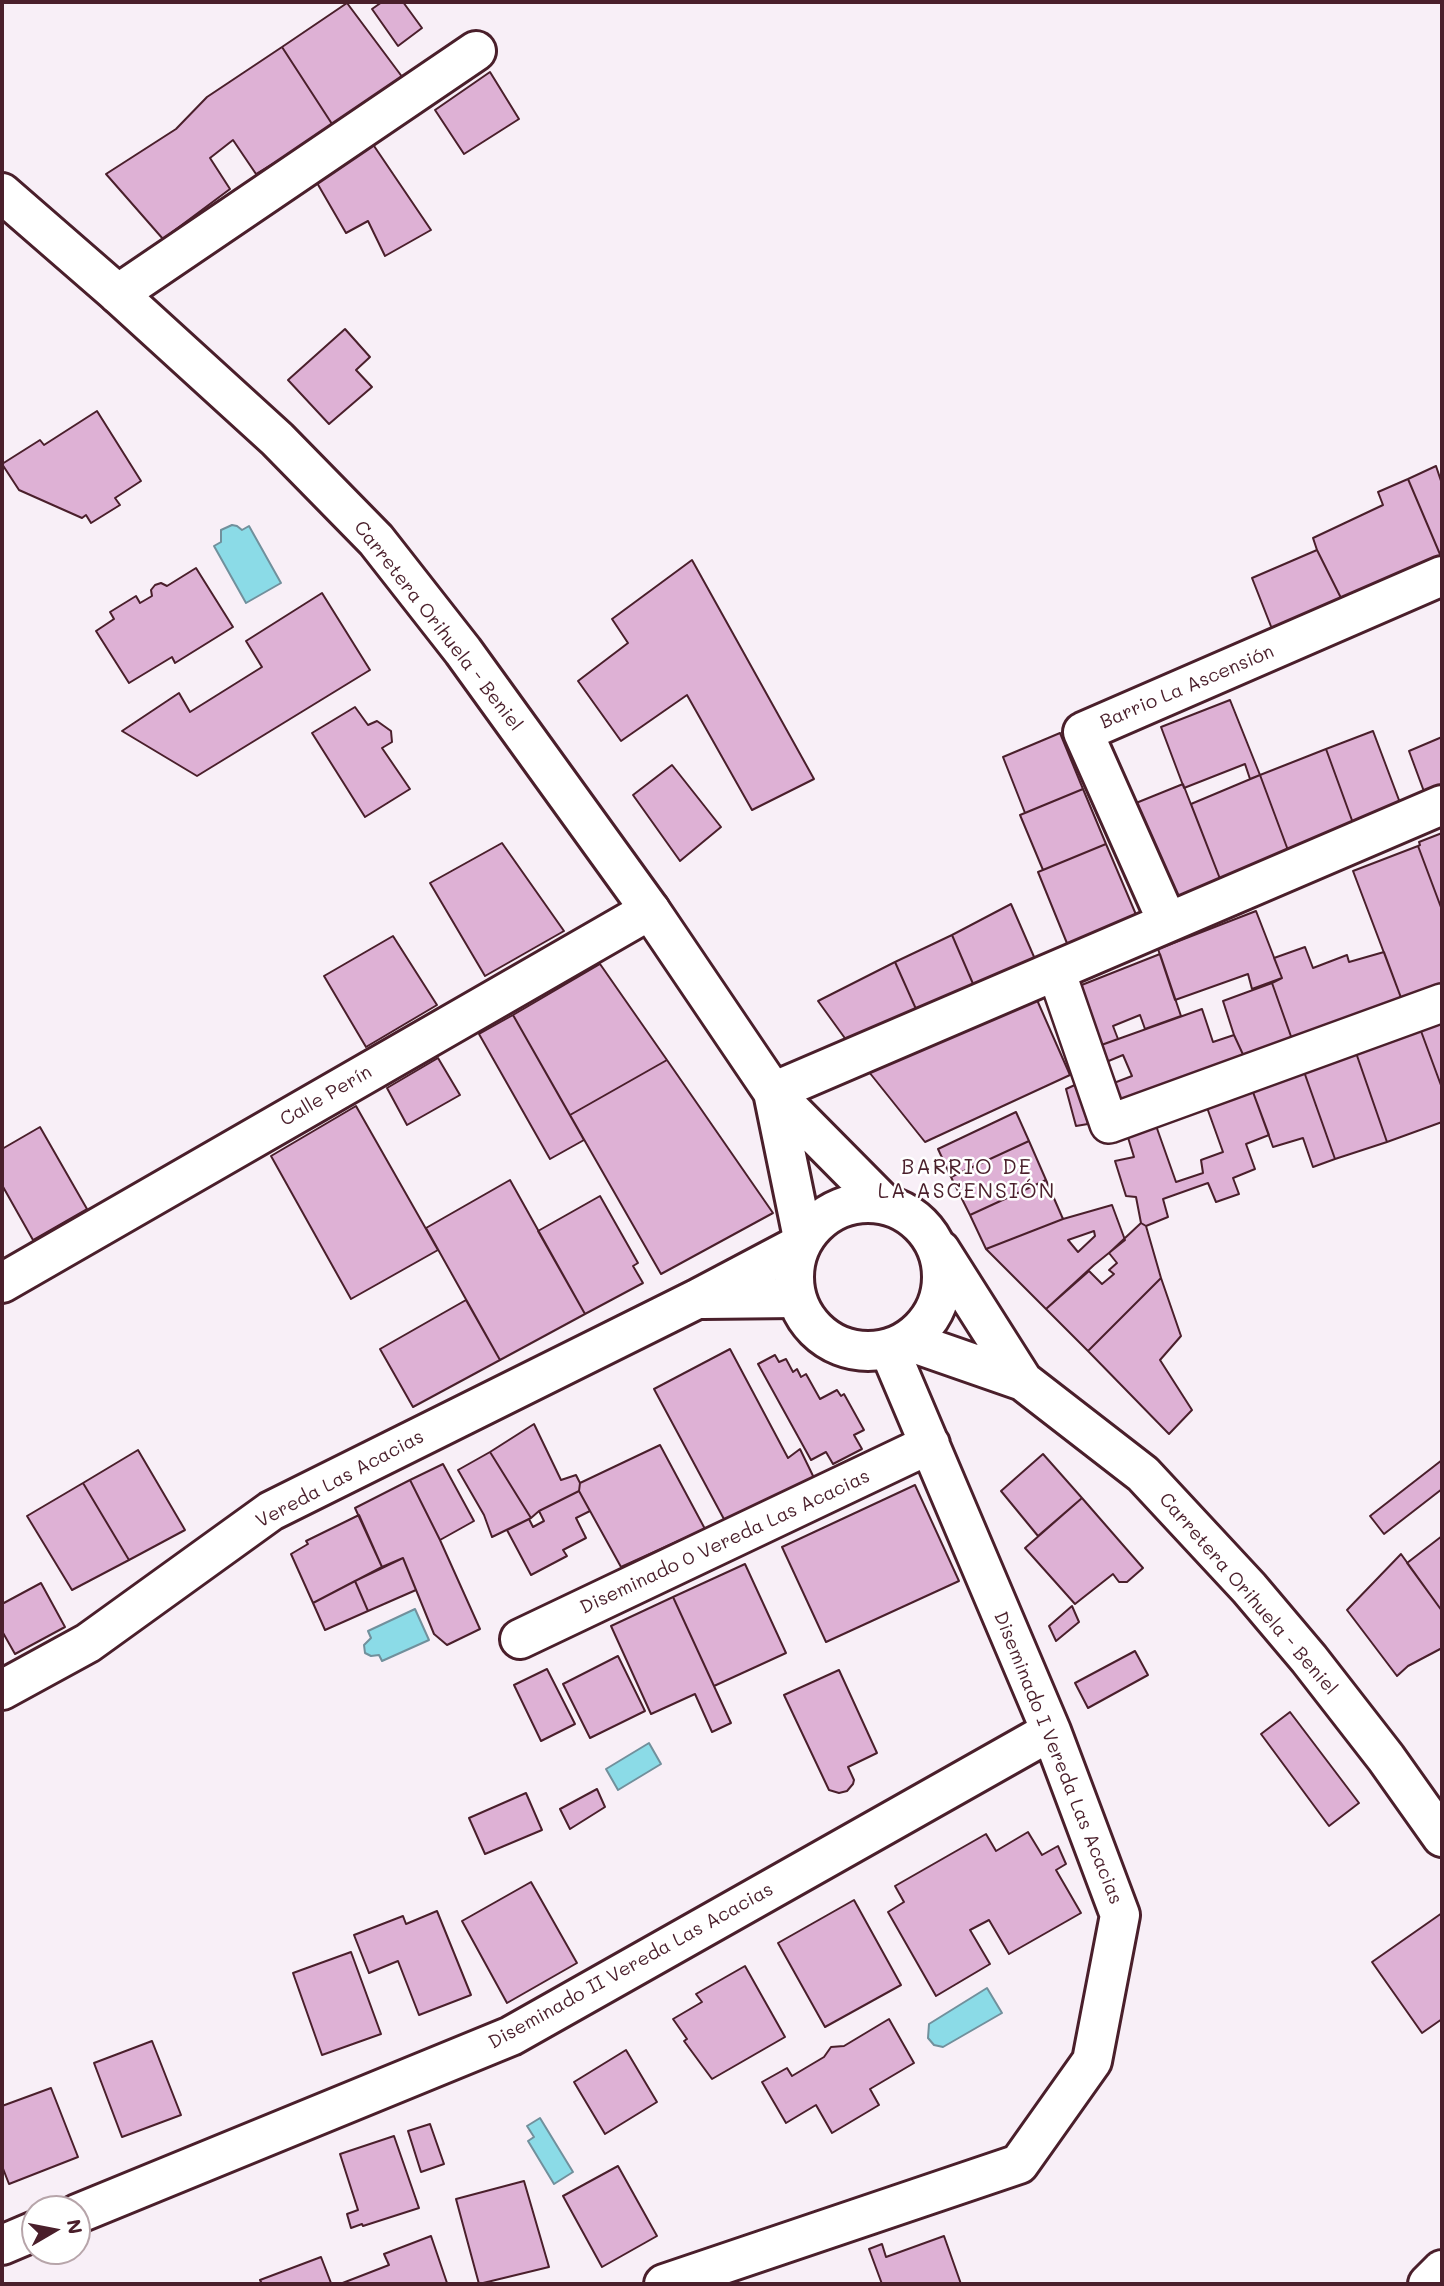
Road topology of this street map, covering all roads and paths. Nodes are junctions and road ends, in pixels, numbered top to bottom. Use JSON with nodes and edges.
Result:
{"nodes":[{"id":1,"x":476,"y":51,"type":"dead end"},
{"id":2,"x":2,"y":193,"type":"edge"},
{"id":3,"x":118,"y":294,"type":"junction"},
{"id":4,"x":1442,"y":576,"type":"edge"},
{"id":5,"x":1442,"y":805,"type":"edge"},
{"id":6,"x":650,"y":910,"type":"junction"},
{"id":7,"x":1167,"y":921,"type":"junction"},
{"id":8,"x":1056,"y":971,"type":"junction"},
{"id":9,"x":1442,"y":1003,"type":"edge"},
{"id":10,"x":774,"y":1092,"type":"junction"},
{"id":11,"x":883,"y":1203,"type":"junction"},
{"id":12,"x":930,"y":1235,"type":"junction"},
{"id":13,"x":802,"y":1241,"type":"junction"},
{"id":14,"x":2,"y":1283,"type":"edge"},
{"id":15,"x":796,"y":1298,"type":"junction"},
{"id":16,"x":697,"y":1299,"type":"junction"},
{"id":17,"x":898,"y":1345,"type":"junction"},
{"id":18,"x":1023,"y":1381,"type":"junction"},
{"id":19,"x":930,"y":1444,"type":"junction"},
{"id":20,"x":520,"y":1639,"type":"dead end"},
{"id":21,"x":2,"y":1690,"type":"edge"},
{"id":22,"x":1051,"y":1731,"type":"junction"},
{"id":23,"x":1442,"y":1837,"type":"edge"},
{"id":24,"x":91,"y":2208,"type":"edge"},
{"id":25,"x":21,"y":2237,"type":"edge"},
{"id":26,"x":2,"y":2245,"type":"edge"},
{"id":27,"x":1442,"y":2270,"type":"edge"},
{"id":28,"x":664,"y":2284,"type":"edge"},
{"id":29,"x":1428,"y":2284,"type":"edge"}],
"edges":[{"from":1,"to":3,"type":"street"},
{"from":2,"to":3,"type":"street","name":"Carretera Orihuela - Beniel"},
{"from":3,"to":6,"type":"street","name":"Carretera Orihuela - Beniel"},
{"from":4,"to":7,"type":"street","name":"Barrio La Ascensión"},
{"from":5,"to":7,"type":"street"},
{"from":6,"to":10,"type":"street","name":"Carretera Orihuela - Beniel"},
{"from":6,"to":14,"type":"street","name":"Calle Perín"},
{"from":7,"to":8,"type":"street"},
{"from":8,"to":9,"type":"street"},
{"from":8,"to":10,"type":"street"},
{"from":10,"to":11,"type":"street","name":"Carretera Orihuela - Beniel"},
{"from":10,"to":13,"type":"street","name":"Carretera Orihuela - Beniel"},
{"from":11,"to":12,"type":"street"},
{"from":11,"to":13,"type":"street"},
{"from":12,"to":17,"type":"street"},
{"from":12,"to":18,"type":"street","name":"Carretera Orihuela - Beniel"},
{"from":13,"to":15,"type":"street"},
{"from":13,"to":16,"type":"street","name":"Vereda Las Acacias"},
{"from":15,"to":16,"type":"street","name":"Vereda Las Acacias"},
{"from":15,"to":17,"type":"street"},
{"from":16,"to":21,"type":"street","name":"Vereda Las Acacias"},
{"from":17,"to":18,"type":"street","name":"Carretera Orihuela - Beniel"},
{"from":17,"to":19,"type":"street","name":"Diseminado I Vereda Las Acacias"},
{"from":18,"to":23,"type":"street","name":"Carretera Orihuela - Beniel"},
{"from":19,"to":20,"type":"street","name":"Diseminado 0 Vereda Las Acacias"},
{"from":19,"to":22,"type":"street","name":"Diseminado I Vereda Las Acacias"},
{"from":22,"to":24,"type":"street","name":"Diseminado II Vereda Las Acacias"},
{"from":22,"to":28,"type":"street","name":"Diseminado I Vereda Las Acacias"},
{"from":25,"to":26,"type":"street"},
{"from":27,"to":29,"type":"street"}]}
